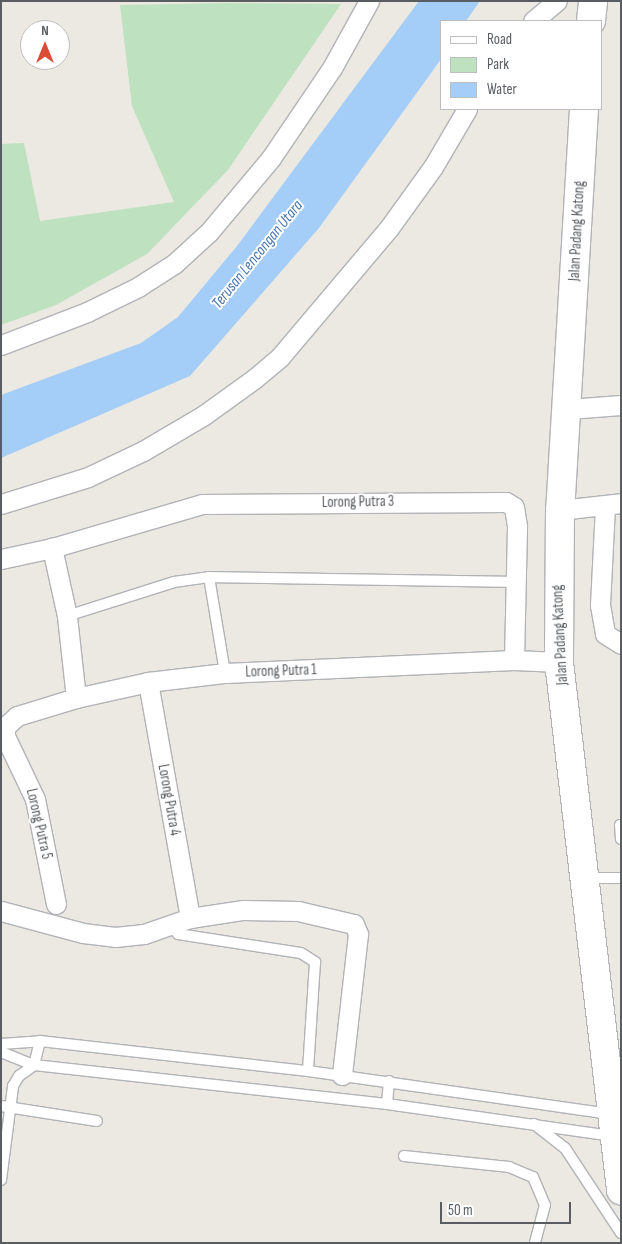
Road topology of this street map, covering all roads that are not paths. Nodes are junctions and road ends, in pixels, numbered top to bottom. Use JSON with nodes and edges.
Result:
{"nodes":[{"id":1,"x":369,"y":1,"type":"edge"},
{"id":2,"x":557,"y":1,"type":"edge"},
{"id":3,"x":593,"y":1,"type":"edge"},
{"id":4,"x":534,"y":20,"type":"edge"},
{"id":5,"x":591,"y":20,"type":"edge"},
{"id":6,"x":466,"y":110,"type":"edge"},
{"id":7,"x":584,"y":110,"type":"edge"},
{"id":8,"x":1,"y":345,"type":"edge"},
{"id":9,"x":621,"y":405,"type":"edge"},
{"id":10,"x":568,"y":409,"type":"junction"},
{"id":11,"x":1,"y":504,"type":"edge"},
{"id":12,"x":613,"y":504,"type":"edge"},
{"id":13,"x":560,"y":510,"type":"junction"},
{"id":14,"x":52,"y":548,"type":"junction"},
{"id":15,"x":1,"y":558,"type":"edge"},
{"id":16,"x":209,"y":577,"type":"junction"},
{"id":17,"x":515,"y":582,"type":"junction"},
{"id":18,"x":67,"y":616,"type":"junction"},
{"id":19,"x":621,"y":644,"type":"edge"},
{"id":20,"x":514,"y":660,"type":"junction"},
{"id":21,"x":559,"y":662,"type":"junction"},
{"id":22,"x":225,"y":673,"type":"junction"},
{"id":23,"x":148,"y":682,"type":"junction"},
{"id":24,"x":76,"y":698,"type":"junction"},
{"id":25,"x":9,"y":721,"type":"joint"},
{"id":26,"x":620,"y":825,"type":"edge"},
{"id":27,"x":621,"y":839,"type":"edge"},
{"id":28,"x":586,"y":878,"type":"junction"},
{"id":29,"x":621,"y":878,"type":"edge"},
{"id":30,"x":56,"y":904,"type":"dead end"},
{"id":31,"x":1,"y":911,"type":"edge"},
{"id":32,"x":190,"y":918,"type":"junction"},
{"id":33,"x":172,"y":926,"type":"junction"},
{"id":34,"x":40,"y":1041,"type":"junction"},
{"id":35,"x":1,"y":1044,"type":"edge"},
{"id":36,"x":1,"y":1052,"type":"edge"},
{"id":37,"x":34,"y":1065,"type":"junction"},
{"id":38,"x":308,"y":1071,"type":"junction"},
{"id":39,"x":614,"y":1072,"type":"edge"},
{"id":40,"x":342,"y":1075,"type":"junction"},
{"id":41,"x":389,"y":1081,"type":"junction"},
{"id":42,"x":387,"y":1104,"type":"junction"},
{"id":43,"x":5,"y":1107,"type":"edge"},
{"id":44,"x":97,"y":1121,"type":"dead end"},
{"id":45,"x":532,"y":1124,"type":"junction"},
{"id":46,"x":613,"y":1125,"type":"junction"},
{"id":47,"x":404,"y":1156,"type":"dead end"},
{"id":48,"x":1,"y":1180,"type":"edge"},
{"id":49,"x":621,"y":1190,"type":"edge"},
{"id":50,"x":621,"y":1233,"type":"edge"},
{"id":51,"x":536,"y":1243,"type":"edge"}],
"edges":[{"from":1,"to":8,"type":"street"},
{"from":2,"to":4,"type":"street"},
{"from":3,"to":5,"type":"street"},
{"from":6,"to":11,"type":"street"},
{"from":7,"to":10,"type":"street","name":"Jalan Padang Katong"},
{"from":9,"to":10,"type":"street"},
{"from":10,"to":13,"type":"street","name":"Jalan Padang Katong"},
{"from":12,"to":13,"type":"street"},
{"from":12,"to":19,"type":"street"},
{"from":13,"to":21,"type":"street","name":"Jalan Padang Katong"},
{"from":14,"to":15,"type":"street","name":"Lorong Putra 3"},
{"from":14,"to":17,"type":"street","name":"Lorong Putra 3"},
{"from":14,"to":18,"type":"street"},
{"from":16,"to":17,"type":"lane"},
{"from":16,"to":18,"type":"lane"},
{"from":16,"to":22,"type":"lane"},
{"from":17,"to":20,"type":"street","name":"Lorong Putra 3"},
{"from":18,"to":24,"type":"street"},
{"from":20,"to":21,"type":"street","name":"Lorong Putra 1"},
{"from":20,"to":22,"type":"street","name":"Lorong Putra 1"},
{"from":21,"to":28,"type":"street","name":"Jalan Padang Katong"},
{"from":22,"to":23,"type":"street","name":"Lorong Putra 1"},
{"from":23,"to":24,"type":"street","name":"Lorong Putra 1"},
{"from":23,"to":32,"type":"street","name":"Lorong Putra 4"},
{"from":24,"to":25,"type":"street","name":"Lorong Putra 1"},
{"from":25,"to":30,"type":"street","name":"Lorong Putra 5"},
{"from":26,"to":27,"type":"lane"},
{"from":28,"to":29,"type":"lane"},
{"from":28,"to":39,"type":"street","name":"Jalan Padang Katong"},
{"from":31,"to":33,"type":"street"},
{"from":32,"to":33,"type":"street"},
{"from":32,"to":40,"type":"street"},
{"from":33,"to":38,"type":"lane"},
{"from":34,"to":35,"type":"lane"},
{"from":34,"to":37,"type":"lane"},
{"from":34,"to":38,"type":"lane"},
{"from":36,"to":37,"type":"lane"},
{"from":37,"to":42,"type":"lane"},
{"from":37,"to":43,"type":"lane"},
{"from":38,"to":40,"type":"lane"},
{"from":39,"to":46,"type":"street","name":"Jalan Padang Katong"},
{"from":40,"to":41,"type":"lane"},
{"from":41,"to":42,"type":"lane"},
{"from":41,"to":46,"type":"lane"},
{"from":42,"to":45,"type":"lane"},
{"from":43,"to":44,"type":"lane"},
{"from":43,"to":48,"type":"lane"},
{"from":45,"to":46,"type":"lane"},
{"from":45,"to":50,"type":"lane"},
{"from":46,"to":49,"type":"street","name":"Jalan Padang Katong"},
{"from":47,"to":51,"type":"lane"}]}
